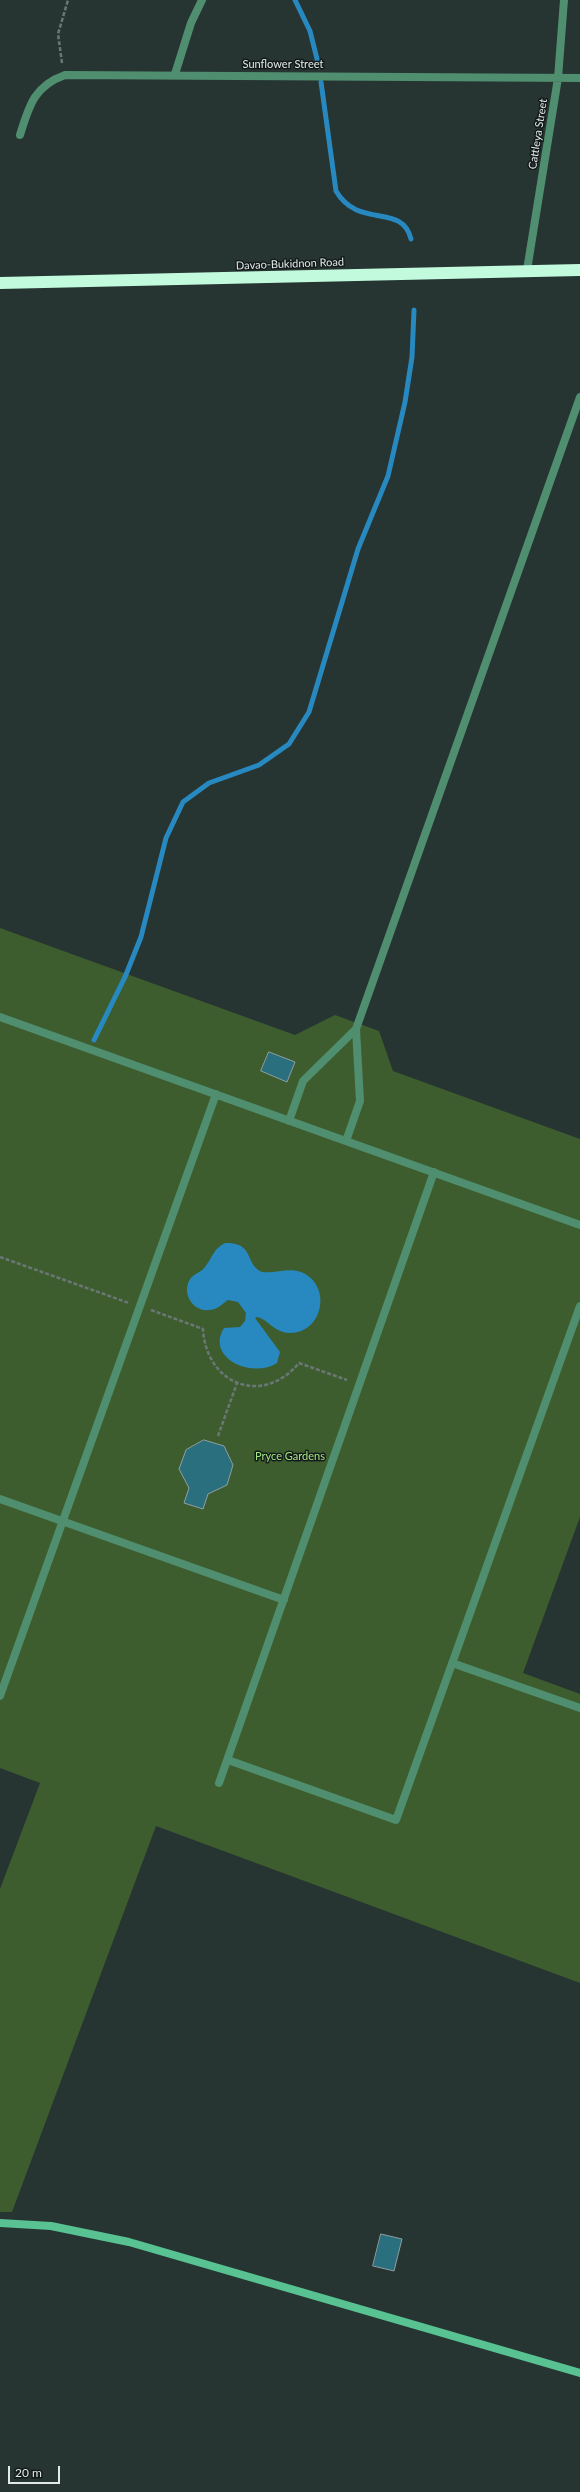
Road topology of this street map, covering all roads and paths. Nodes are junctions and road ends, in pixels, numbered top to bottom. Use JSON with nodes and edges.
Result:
{"nodes":[{"id":1,"x":68,"y":0,"type":"edge"},
{"id":2,"x":202,"y":0,"type":"edge"},
{"id":3,"x":564,"y":0,"type":"edge"},
{"id":4,"x":175,"y":74,"type":"junction"},
{"id":5,"x":66,"y":75,"type":"junction"},
{"id":6,"x":558,"y":78,"type":"junction"},
{"id":7,"x":580,"y":78,"type":"edge"},
{"id":8,"x":20,"y":135,"type":"dead end"},
{"id":9,"x":527,"y":270,"type":"junction"},
{"id":10,"x":580,"y":270,"type":"edge"},
{"id":11,"x":0,"y":283,"type":"edge"},
{"id":12,"x":580,"y":397,"type":"edge"},
{"id":13,"x":0,"y":1017,"type":"edge"},
{"id":14,"x":356,"y":1029,"type":"junction"},
{"id":15,"x":216,"y":1094,"type":"junction"},
{"id":16,"x":289,"y":1121,"type":"junction"},
{"id":17,"x":346,"y":1141,"type":"junction"},
{"id":18,"x":434,"y":1172,"type":"junction"},
{"id":19,"x":580,"y":1225,"type":"edge"},
{"id":20,"x":0,"y":1257,"type":"edge"},
{"id":21,"x":140,"y":1306,"type":"junction"},
{"id":22,"x":580,"y":1306,"type":"edge"},
{"id":23,"x":238,"y":1383,"type":"junction"},
{"id":24,"x":359,"y":1384,"type":"junction"},
{"id":25,"x":218,"y":1436,"type":"dead end"},
{"id":26,"x":0,"y":1499,"type":"edge"},
{"id":27,"x":63,"y":1521,"type":"junction"},
{"id":28,"x":284,"y":1600,"type":"junction"},
{"id":29,"x":452,"y":1663,"type":"junction"},
{"id":30,"x":0,"y":1696,"type":"edge"},
{"id":31,"x":580,"y":1708,"type":"edge"},
{"id":32,"x":228,"y":1760,"type":"junction"},
{"id":33,"x":219,"y":1783,"type":"dead end"},
{"id":34,"x":0,"y":2223,"type":"edge"},
{"id":35,"x":580,"y":2373,"type":"edge"}],
"edges":[{"from":1,"to":5,"type":"path"},
{"from":2,"to":4,"type":"street"},
{"from":3,"to":6,"type":"street","name":"Cattleya Street"},
{"from":4,"to":5,"type":"street","name":"Sunflower Street"},
{"from":4,"to":6,"type":"street","name":"Sunflower Street"},
{"from":5,"to":8,"type":"street","name":"Sunflower Street"},
{"from":6,"to":7,"type":"street","name":"Sunflower Street"},
{"from":6,"to":9,"type":"street","name":"Cattleya Street"},
{"from":9,"to":10,"type":"highway","name":"Davao-Bukidnon Road"},
{"from":9,"to":11,"type":"highway","name":"Davao-Bukidnon Road"},
{"from":12,"to":14,"type":"street"},
{"from":13,"to":15,"type":"street"},
{"from":14,"to":16,"type":"street"},
{"from":14,"to":17,"type":"street"},
{"from":15,"to":16,"type":"street"},
{"from":15,"to":21,"type":"street"},
{"from":16,"to":17,"type":"street"},
{"from":17,"to":18,"type":"street"},
{"from":18,"to":19,"type":"street"},
{"from":18,"to":24,"type":"street"},
{"from":20,"to":21,"type":"path"},
{"from":21,"to":23,"type":"path"},
{"from":21,"to":27,"type":"street"},
{"from":22,"to":29,"type":"street"},
{"from":23,"to":24,"type":"path"},
{"from":23,"to":25,"type":"path"},
{"from":24,"to":28,"type":"street"},
{"from":26,"to":27,"type":"street"},
{"from":27,"to":28,"type":"street"},
{"from":27,"to":30,"type":"street"},
{"from":28,"to":32,"type":"street"},
{"from":29,"to":31,"type":"street"},
{"from":29,"to":32,"type":"street"},
{"from":32,"to":33,"type":"street"},
{"from":34,"to":35,"type":"street"}]}
